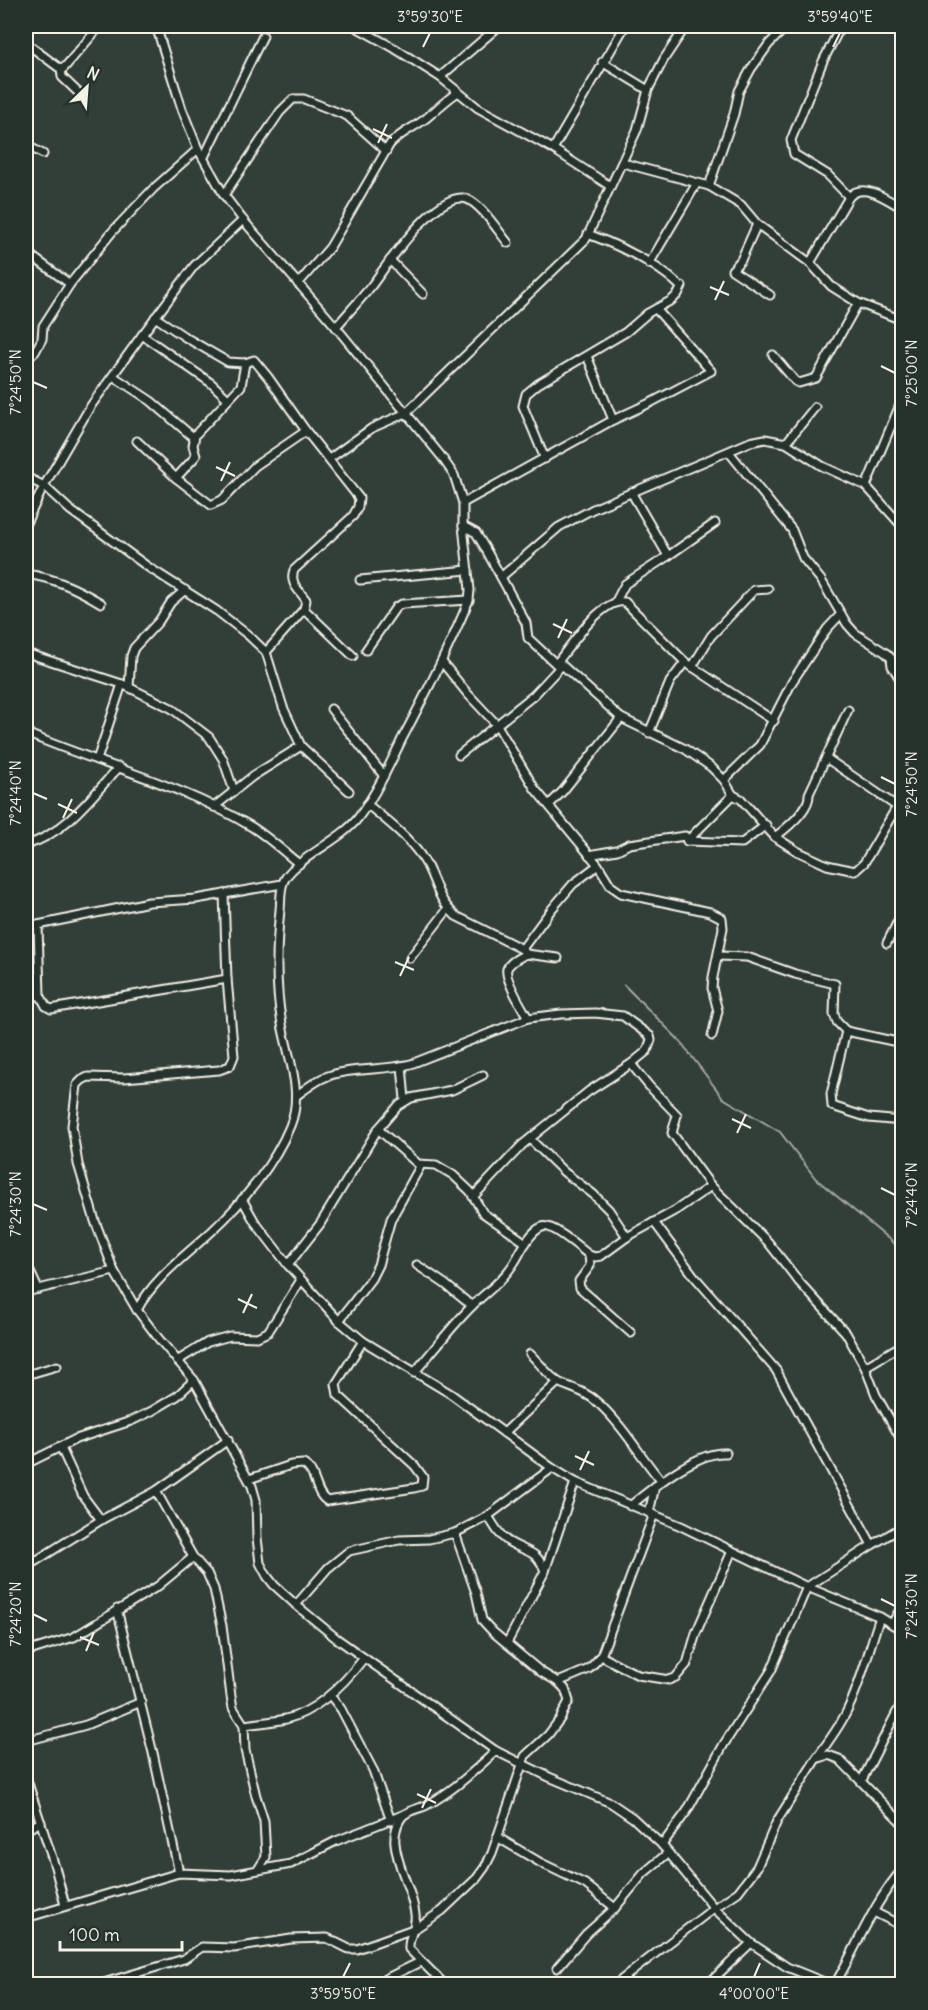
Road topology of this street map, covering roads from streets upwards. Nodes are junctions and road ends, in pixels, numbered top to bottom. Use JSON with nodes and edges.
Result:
{"nodes":[{"id":1,"x":100,"y":26,"type":"edge"},
{"id":2,"x":156,"y":26,"type":"edge"},
{"id":3,"x":163,"y":26,"type":"edge"},
{"id":4,"x":354,"y":26,"type":"edge"},
{"id":5,"x":499,"y":26,"type":"edge"},
{"id":6,"x":625,"y":26,"type":"edge"},
{"id":7,"x":686,"y":26,"type":"edge"},
{"id":8,"x":787,"y":26,"type":"edge"},
{"id":9,"x":832,"y":26,"type":"edge"},
{"id":10,"x":840,"y":29,"type":"edge"},
{"id":11,"x":158,"y":34,"type":"junction"},
{"id":12,"x":263,"y":36,"type":"dead end"},
{"id":13,"x":26,"y":43,"type":"edge"},
{"id":14,"x":602,"y":62,"type":"junction"},
{"id":15,"x":61,"y":68,"type":"junction"},
{"id":16,"x":440,"y":77,"type":"junction"},
{"id":17,"x":648,"y":90,"type":"junction"},
{"id":18,"x":458,"y":92,"type":"junction"},
{"id":19,"x":84,"y":98,"type":"dead end"},
{"id":20,"x":26,"y":145,"type":"edge"},
{"id":21,"x":198,"y":149,"type":"junction"},
{"id":22,"x":553,"y":149,"type":"junction"},
{"id":23,"x":386,"y":151,"type":"junction"},
{"id":24,"x":43,"y":154,"type":"dead end"},
{"id":25,"x":204,"y":157,"type":"junction"},
{"id":26,"x":623,"y":163,"type":"junction"},
{"id":27,"x":697,"y":183,"type":"junction"},
{"id":28,"x":610,"y":186,"type":"junction"},
{"id":29,"x":710,"y":186,"type":"junction"},
{"id":30,"x":224,"y":195,"type":"junction"},
{"id":31,"x":849,"y":197,"type":"junction"},
{"id":32,"x":903,"y":208,"type":"edge"},
{"id":33,"x":243,"y":220,"type":"junction"},
{"id":34,"x":757,"y":224,"type":"junction"},
{"id":35,"x":588,"y":234,"type":"junction"},
{"id":36,"x":508,"y":243,"type":"dead end"},
{"id":37,"x":26,"y":252,"type":"edge"},
{"id":38,"x":390,"y":260,"type":"junction"},
{"id":39,"x":810,"y":263,"type":"junction"},
{"id":40,"x":649,"y":264,"type":"junction"},
{"id":41,"x":70,"y":284,"type":"junction"},
{"id":42,"x":298,"y":284,"type":"junction"},
{"id":43,"x":423,"y":294,"type":"dead end"},
{"id":44,"x":770,"y":295,"type":"dead end"},
{"id":45,"x":858,"y":303,"type":"junction"},
{"id":46,"x":656,"y":309,"type":"junction"},
{"id":47,"x":155,"y":316,"type":"junction"},
{"id":48,"x":903,"y":320,"type":"edge"},
{"id":49,"x":336,"y":327,"type":"junction"},
{"id":50,"x":142,"y":335,"type":"junction"},
{"id":51,"x":773,"y":355,"type":"dead end"},
{"id":52,"x":586,"y":356,"type":"junction"},
{"id":53,"x":26,"y":359,"type":"edge"},
{"id":54,"x":245,"y":363,"type":"junction"},
{"id":55,"x":112,"y":376,"type":"junction"},
{"id":56,"x":228,"y":399,"type":"junction"},
{"id":57,"x":903,"y":400,"type":"edge"},
{"id":58,"x":815,"y":407,"type":"dead end"},
{"id":59,"x":406,"y":413,"type":"junction"},
{"id":60,"x":613,"y":420,"type":"junction"},
{"id":61,"x":306,"y":431,"type":"junction"},
{"id":62,"x":194,"y":438,"type":"junction"},
{"id":63,"x":137,"y":441,"type":"dead end"},
{"id":64,"x":786,"y":443,"type":"junction"},
{"id":65,"x":729,"y":452,"type":"junction"},
{"id":66,"x":329,"y":459,"type":"junction"},
{"id":67,"x":545,"y":459,"type":"junction"},
{"id":68,"x":26,"y":477,"type":"edge"},
{"id":69,"x":176,"y":478,"type":"junction"},
{"id":70,"x":44,"y":486,"type":"junction"},
{"id":71,"x":866,"y":486,"type":"junction"},
{"id":72,"x":631,"y":492,"type":"junction"},
{"id":73,"x":463,"y":503,"type":"junction"},
{"id":74,"x":29,"y":508,"type":"edge"},
{"id":75,"x":26,"y":523,"type":"edge"},
{"id":76,"x":715,"y":523,"type":"dead end"},
{"id":77,"x":463,"y":526,"type":"junction"},
{"id":78,"x":903,"y":526,"type":"edge"},
{"id":79,"x":668,"y":555,"type":"junction"},
{"id":80,"x":468,"y":570,"type":"junction"},
{"id":81,"x":26,"y":574,"type":"edge"},
{"id":82,"x":501,"y":577,"type":"junction"},
{"id":83,"x":360,"y":580,"type":"dead end"},
{"id":84,"x":768,"y":589,"type":"dead end"},
{"id":85,"x":185,"y":590,"type":"junction"},
{"id":86,"x":469,"y":600,"type":"junction"},
{"id":87,"x":616,"y":601,"type":"junction"},
{"id":88,"x":101,"y":603,"type":"dead end"},
{"id":89,"x":304,"y":609,"type":"junction"},
{"id":90,"x":841,"y":614,"type":"junction"},
{"id":91,"x":366,"y":650,"type":"dead end"},
{"id":92,"x":266,"y":652,"type":"junction"},
{"id":93,"x":26,"y":653,"type":"edge"},
{"id":94,"x":353,"y":656,"type":"dead end"},
{"id":95,"x":442,"y":662,"type":"junction"},
{"id":96,"x":685,"y":662,"type":"junction"},
{"id":97,"x":559,"y":665,"type":"junction"},
{"id":98,"x":692,"y":667,"type":"junction"},
{"id":99,"x":903,"y":681,"type":"edge"},
{"id":100,"x":125,"y":685,"type":"junction"},
{"id":101,"x":331,"y":709,"type":"dead end"},
{"id":102,"x":848,"y":710,"type":"dead end"},
{"id":103,"x":621,"y":717,"type":"junction"},
{"id":104,"x":774,"y":721,"type":"junction"},
{"id":105,"x":497,"y":725,"type":"junction"},
{"id":106,"x":26,"y":733,"type":"edge"},
{"id":107,"x":649,"y":733,"type":"junction"},
{"id":108,"x":301,"y":746,"type":"junction"},
{"id":109,"x":459,"y":755,"type":"dead end"},
{"id":110,"x":826,"y":758,"type":"junction"},
{"id":111,"x":97,"y":760,"type":"junction"},
{"id":112,"x":119,"y":767,"type":"junction"},
{"id":113,"x":384,"y":776,"type":"junction"},
{"id":114,"x":724,"y":780,"type":"junction"},
{"id":115,"x":234,"y":791,"type":"junction"},
{"id":116,"x":348,"y":791,"type":"dead end"},
{"id":117,"x":733,"y":795,"type":"junction"},
{"id":118,"x":903,"y":798,"type":"edge"},
{"id":119,"x":367,"y":804,"type":"junction"},
{"id":120,"x":549,"y":805,"type":"junction"},
{"id":121,"x":214,"y":807,"type":"junction"},
{"id":122,"x":900,"y":808,"type":"edge"},
{"id":123,"x":766,"y":825,"type":"junction"},
{"id":124,"x":775,"y":837,"type":"junction"},
{"id":125,"x":687,"y":841,"type":"junction"},
{"id":126,"x":26,"y":845,"type":"edge"},
{"id":127,"x":589,"y":855,"type":"junction"},
{"id":128,"x":299,"y":864,"type":"junction"},
{"id":129,"x":598,"y":865,"type":"junction"},
{"id":130,"x":282,"y":884,"type":"junction"},
{"id":131,"x":224,"y":894,"type":"junction"},
{"id":132,"x":448,"y":909,"type":"junction"},
{"id":133,"x":903,"y":913,"type":"edge"},
{"id":134,"x":26,"y":922,"type":"edge"},
{"id":135,"x":38,"y":925,"type":"junction"},
{"id":136,"x":887,"y":943,"type":"dead end"},
{"id":137,"x":524,"y":952,"type":"junction"},
{"id":138,"x":718,"y":956,"type":"junction"},
{"id":139,"x":410,"y":958,"type":"dead end"},
{"id":140,"x":558,"y":958,"type":"dead end"},
{"id":141,"x":227,"y":979,"type":"junction"},
{"id":142,"x":40,"y":995,"type":"junction"},
{"id":143,"x":26,"y":998,"type":"edge"},
{"id":144,"x":528,"y":1018,"type":"junction"},
{"id":145,"x":846,"y":1031,"type":"junction"},
{"id":146,"x":712,"y":1036,"type":"dead end"},
{"id":147,"x":903,"y":1043,"type":"edge"},
{"id":148,"x":631,"y":1064,"type":"junction"},
{"id":149,"x":402,"y":1066,"type":"junction"},
{"id":150,"x":483,"y":1075,"type":"dead end"},
{"id":151,"x":296,"y":1096,"type":"junction"},
{"id":152,"x":405,"y":1100,"type":"junction"},
{"id":153,"x":903,"y":1121,"type":"edge"},
{"id":154,"x":378,"y":1129,"type":"junction"},
{"id":155,"x":530,"y":1139,"type":"junction"},
{"id":156,"x":421,"y":1165,"type":"junction"},
{"id":157,"x":711,"y":1186,"type":"junction"},
{"id":158,"x":473,"y":1197,"type":"junction"},
{"id":159,"x":242,"y":1199,"type":"junction"},
{"id":160,"x":654,"y":1222,"type":"junction"},
{"id":161,"x":627,"y":1237,"type":"junction"},
{"id":162,"x":526,"y":1243,"type":"junction"},
{"id":163,"x":589,"y":1255,"type":"junction"},
{"id":164,"x":26,"y":1263,"type":"edge"},
{"id":165,"x":288,"y":1265,"type":"junction"},
{"id":166,"x":417,"y":1265,"type":"dead end"},
{"id":167,"x":114,"y":1271,"type":"junction"},
{"id":168,"x":301,"y":1280,"type":"junction"},
{"id":169,"x":38,"y":1289,"type":"junction"},
{"id":170,"x":26,"y":1292,"type":"edge"},
{"id":171,"x":472,"y":1306,"type":"junction"},
{"id":172,"x":137,"y":1310,"type":"junction"},
{"id":173,"x":339,"y":1321,"type":"junction"},
{"id":174,"x":631,"y":1333,"type":"dead end"},
{"id":175,"x":363,"y":1341,"type":"junction"},
{"id":176,"x":903,"y":1345,"type":"edge"},
{"id":177,"x":530,"y":1354,"type":"dead end"},
{"id":178,"x":177,"y":1360,"type":"junction"},
{"id":179,"x":57,"y":1366,"type":"dead end"},
{"id":180,"x":865,"y":1367,"type":"junction"},
{"id":181,"x":414,"y":1373,"type":"junction"},
{"id":182,"x":26,"y":1375,"type":"edge"},
{"id":183,"x":194,"y":1380,"type":"junction"},
{"id":184,"x":558,"y":1382,"type":"junction"},
{"id":185,"x":900,"y":1430,"type":"edge"},
{"id":186,"x":504,"y":1433,"type":"junction"},
{"id":187,"x":228,"y":1440,"type":"junction"},
{"id":188,"x":903,"y":1441,"type":"edge"},
{"id":189,"x":61,"y":1448,"type":"junction"},
{"id":190,"x":726,"y":1453,"type":"dead end"},
{"id":191,"x":26,"y":1464,"type":"edge"},
{"id":192,"x":552,"y":1468,"type":"junction"},
{"id":193,"x":249,"y":1479,"type":"junction"},
{"id":194,"x":575,"y":1482,"type":"junction"},
{"id":195,"x":659,"y":1484,"type":"junction"},
{"id":196,"x":156,"y":1491,"type":"junction"},
{"id":197,"x":630,"y":1506,"type":"junction"},
{"id":198,"x":652,"y":1514,"type":"junction"},
{"id":199,"x":488,"y":1516,"type":"junction"},
{"id":200,"x":101,"y":1520,"type":"junction"},
{"id":201,"x":903,"y":1527,"type":"edge"},
{"id":202,"x":456,"y":1533,"type":"junction"},
{"id":203,"x":872,"y":1545,"type":"junction"},
{"id":204,"x":732,"y":1551,"type":"junction"},
{"id":205,"x":193,"y":1557,"type":"junction"},
{"id":206,"x":26,"y":1567,"type":"edge"},
{"id":207,"x":545,"y":1571,"type":"junction"},
{"id":208,"x":807,"y":1587,"type":"junction"},
{"id":209,"x":296,"y":1605,"type":"junction"},
{"id":210,"x":903,"y":1605,"type":"edge"},
{"id":211,"x":117,"y":1609,"type":"junction"},
{"id":212,"x":880,"y":1617,"type":"junction"},
{"id":213,"x":892,"y":1624,"type":"junction"},
{"id":214,"x":903,"y":1630,"type":"edge"},
{"id":215,"x":507,"y":1643,"type":"junction"},
{"id":216,"x":26,"y":1652,"type":"edge"},
{"id":217,"x":601,"y":1656,"type":"junction"},
{"id":218,"x":364,"y":1658,"type":"junction"},
{"id":219,"x":558,"y":1683,"type":"junction"},
{"id":220,"x":330,"y":1695,"type":"junction"},
{"id":221,"x":141,"y":1702,"type":"junction"},
{"id":222,"x":903,"y":1702,"type":"edge"},
{"id":223,"x":244,"y":1725,"type":"junction"},
{"id":224,"x":26,"y":1741,"type":"edge"},
{"id":225,"x":496,"y":1751,"type":"junction"},
{"id":226,"x":816,"y":1759,"type":"junction"},
{"id":227,"x":523,"y":1764,"type":"junction"},
{"id":228,"x":26,"y":1777,"type":"edge"},
{"id":229,"x":862,"y":1780,"type":"junction"},
{"id":230,"x":405,"y":1814,"type":"junction"},
{"id":231,"x":389,"y":1819,"type":"junction"},
{"id":232,"x":41,"y":1822,"type":"junction"},
{"id":233,"x":903,"y":1823,"type":"edge"},
{"id":234,"x":397,"y":1827,"type":"junction"},
{"id":235,"x":26,"y":1830,"type":"edge"},
{"id":236,"x":497,"y":1837,"type":"junction"},
{"id":237,"x":662,"y":1845,"type":"junction"},
{"id":238,"x":668,"y":1853,"type":"junction"},
{"id":239,"x":266,"y":1857,"type":"junction"},
{"id":240,"x":275,"y":1867,"type":"junction"},
{"id":241,"x":260,"y":1868,"type":"junction"},
{"id":242,"x":903,"y":1870,"type":"edge"},
{"id":243,"x":179,"y":1874,"type":"junction"},
{"id":244,"x":65,"y":1905,"type":"junction"},
{"id":245,"x":615,"y":1908,"type":"junction"},
{"id":246,"x":714,"y":1908,"type":"junction"},
{"id":247,"x":874,"y":1912,"type":"junction"},
{"id":248,"x":26,"y":1918,"type":"edge"},
{"id":249,"x":903,"y":1926,"type":"edge"},
{"id":250,"x":416,"y":1928,"type":"junction"},
{"id":251,"x":751,"y":1942,"type":"junction"},
{"id":252,"x":420,"y":1962,"type":"junction"},
{"id":253,"x":557,"y":1968,"type":"dead end"},
{"id":254,"x":100,"y":1984,"type":"edge"},
{"id":255,"x":375,"y":1984,"type":"edge"},
{"id":256,"x":444,"y":1984,"type":"edge"},
{"id":257,"x":616,"y":1984,"type":"edge"},
{"id":258,"x":708,"y":1984,"type":"edge"},
{"id":259,"x":829,"y":1984,"type":"edge"},
{"id":260,"x":835,"y":1984,"type":"edge"}],
"edges":[{"from":1,"to":15,"type":"street"},
{"from":2,"to":11,"type":"street"},
{"from":3,"to":11,"type":"street"},
{"from":4,"to":16,"type":"street"},
{"from":5,"to":16,"type":"street"},
{"from":6,"to":14,"type":"street"},
{"from":7,"to":17,"type":"street"},
{"from":8,"to":29,"type":"street"},
{"from":9,"to":10,"type":"street"},
{"from":10,"to":31,"type":"street"},
{"from":11,"to":21,"type":"street"},
{"from":12,"to":25,"type":"street"},
{"from":13,"to":15,"type":"street"},
{"from":14,"to":17,"type":"street"},
{"from":14,"to":22,"type":"street"},
{"from":15,"to":19,"type":"street"},
{"from":16,"to":18,"type":"street"},
{"from":17,"to":26,"type":"street"},
{"from":18,"to":22,"type":"street"},
{"from":18,"to":23,"type":"street"},
{"from":20,"to":24,"type":"street"},
{"from":21,"to":25,"type":"street"},
{"from":21,"to":41,"type":"street"},
{"from":22,"to":28,"type":"street"},
{"from":23,"to":30,"type":"street"},
{"from":23,"to":42,"type":"street"},
{"from":25,"to":30,"type":"street"},
{"from":26,"to":27,"type":"street"},
{"from":26,"to":28,"type":"street"},
{"from":27,"to":29,"type":"street"},
{"from":27,"to":40,"type":"street"},
{"from":28,"to":35,"type":"street"},
{"from":29,"to":34,"type":"street"},
{"from":30,"to":33,"type":"street"},
{"from":31,"to":32,"type":"street"},
{"from":31,"to":39,"type":"street"},
{"from":33,"to":42,"type":"street"},
{"from":33,"to":47,"type":"street"},
{"from":34,"to":39,"type":"street"},
{"from":34,"to":44,"type":"street"},
{"from":35,"to":40,"type":"street"},
{"from":35,"to":59,"type":"street"},
{"from":36,"to":38,"type":"street"},
{"from":37,"to":41,"type":"street"},
{"from":38,"to":43,"type":"street"},
{"from":38,"to":49,"type":"street"},
{"from":39,"to":45,"type":"street"},
{"from":40,"to":46,"type":"street"},
{"from":41,"to":53,"type":"street"},
{"from":42,"to":49,"type":"street"},
{"from":45,"to":48,"type":"street"},
{"from":45,"to":51,"type":"street"},
{"from":46,"to":52,"type":"street"},
{"from":46,"to":60,"type":"street"},
{"from":47,"to":50,"type":"street"},
{"from":47,"to":54,"type":"street"},
{"from":49,"to":59,"type":"street"},
{"from":50,"to":55,"type":"street"},
{"from":50,"to":56,"type":"street"},
{"from":52,"to":60,"type":"street"},
{"from":52,"to":67,"type":"street"},
{"from":54,"to":56,"type":"street"},
{"from":54,"to":61,"type":"street"},
{"from":55,"to":62,"type":"street"},
{"from":55,"to":70,"type":"street"},
{"from":56,"to":62,"type":"street"},
{"from":57,"to":71,"type":"street"},
{"from":58,"to":64,"type":"street"},
{"from":59,"to":66,"type":"street"},
{"from":59,"to":73,"type":"street"},
{"from":60,"to":67,"type":"street"},
{"from":61,"to":66,"type":"street"},
{"from":61,"to":69,"type":"street"},
{"from":62,"to":69,"type":"street"},
{"from":63,"to":69,"type":"street"},
{"from":64,"to":65,"type":"street"},
{"from":64,"to":71,"type":"street"},
{"from":65,"to":72,"type":"street"},
{"from":65,"to":90,"type":"street"},
{"from":66,"to":89,"type":"street"},
{"from":67,"to":73,"type":"street"},
{"from":68,"to":70,"type":"street"},
{"from":70,"to":74,"type":"street"},
{"from":70,"to":85,"type":"street"},
{"from":71,"to":78,"type":"street"},
{"from":72,"to":79,"type":"street"},
{"from":72,"to":82,"type":"street"},
{"from":73,"to":77,"type":"street"},
{"from":74,"to":75,"type":"street"},
{"from":76,"to":79,"type":"street"},
{"from":77,"to":80,"type":"street"},
{"from":77,"to":82,"type":"street"},
{"from":79,"to":87,"type":"street"},
{"from":80,"to":83,"type":"street"},
{"from":80,"to":86,"type":"street"},
{"from":81,"to":88,"type":"street"},
{"from":82,"to":97,"type":"street"},
{"from":84,"to":98,"type":"street"},
{"from":85,"to":92,"type":"street"},
{"from":85,"to":100,"type":"street"},
{"from":86,"to":91,"type":"street"},
{"from":86,"to":95,"type":"street"},
{"from":87,"to":96,"type":"street"},
{"from":87,"to":97,"type":"street"},
{"from":89,"to":92,"type":"street"},
{"from":89,"to":94,"type":"street"},
{"from":90,"to":99,"type":"street"},
{"from":90,"to":104,"type":"street"},
{"from":92,"to":108,"type":"street"},
{"from":93,"to":100,"type":"street"},
{"from":95,"to":105,"type":"street"},
{"from":95,"to":113,"type":"street"},
{"from":96,"to":98,"type":"street"},
{"from":96,"to":107,"type":"street"},
{"from":97,"to":103,"type":"street"},
{"from":97,"to":105,"type":"street"},
{"from":98,"to":104,"type":"street"},
{"from":100,"to":111,"type":"street"},
{"from":100,"to":115,"type":"street"},
{"from":101,"to":113,"type":"street"},
{"from":102,"to":110,"type":"street"},
{"from":103,"to":107,"type":"street"},
{"from":103,"to":120,"type":"street"},
{"from":104,"to":114,"type":"street"},
{"from":105,"to":109,"type":"street"},
{"from":105,"to":120,"type":"street"},
{"from":106,"to":111,"type":"street"},
{"from":107,"to":114,"type":"street"},
{"from":108,"to":115,"type":"street"},
{"from":108,"to":116,"type":"street"},
{"from":110,"to":122,"type":"street"},
{"from":110,"to":124,"type":"street"},
{"from":111,"to":112,"type":"street"},
{"from":112,"to":121,"type":"street"},
{"from":112,"to":126,"type":"street"},
{"from":113,"to":119,"type":"street"},
{"from":114,"to":117,"type":"street"},
{"from":115,"to":121,"type":"street"},
{"from":117,"to":123,"type":"street"},
{"from":117,"to":125,"type":"street"},
{"from":118,"to":122,"type":"street"},
{"from":119,"to":128,"type":"street"},
{"from":119,"to":132,"type":"street"},
{"from":120,"to":127,"type":"street"},
{"from":121,"to":128,"type":"street"},
{"from":122,"to":124,"type":"street"},
{"from":123,"to":124,"type":"street"},
{"from":123,"to":125,"type":"street"},
{"from":125,"to":127,"type":"street"},
{"from":127,"to":129,"type":"street"},
{"from":128,"to":130,"type":"street"},
{"from":129,"to":137,"type":"street"},
{"from":129,"to":138,"type":"street"},
{"from":130,"to":131,"type":"street"},
{"from":130,"to":151,"type":"street"},
{"from":131,"to":135,"type":"street"},
{"from":131,"to":141,"type":"street"},
{"from":132,"to":137,"type":"street"},
{"from":132,"to":139,"type":"street"},
{"from":133,"to":136,"type":"street"},
{"from":134,"to":135,"type":"street"},
{"from":135,"to":142,"type":"street"},
{"from":137,"to":140,"type":"street"},
{"from":137,"to":144,"type":"street"},
{"from":138,"to":145,"type":"street"},
{"from":138,"to":146,"type":"street"},
{"from":141,"to":142,"type":"street"},
{"from":141,"to":167,"type":"street"},
{"from":142,"to":143,"type":"street"},
{"from":144,"to":148,"type":"street"},
{"from":144,"to":149,"type":"street"},
{"from":145,"to":147,"type":"street"},
{"from":145,"to":153,"type":"street"},
{"from":148,"to":155,"type":"street"},
{"from":148,"to":157,"type":"street"},
{"from":149,"to":151,"type":"street"},
{"from":149,"to":152,"type":"street"},
{"from":150,"to":152,"type":"street"},
{"from":151,"to":159,"type":"street"},
{"from":152,"to":154,"type":"street"},
{"from":154,"to":156,"type":"street"},
{"from":154,"to":165,"type":"street"},
{"from":155,"to":158,"type":"street"},
{"from":155,"to":161,"type":"street"},
{"from":156,"to":158,"type":"street"},
{"from":156,"to":173,"type":"street"},
{"from":157,"to":160,"type":"street"},
{"from":157,"to":180,"type":"street"},
{"from":158,"to":162,"type":"street"},
{"from":159,"to":165,"type":"street"},
{"from":159,"to":172,"type":"street"},
{"from":160,"to":161,"type":"street"},
{"from":160,"to":203,"type":"street"},
{"from":161,"to":163,"type":"street"},
{"from":162,"to":163,"type":"street"},
{"from":162,"to":171,"type":"street"},
{"from":163,"to":174,"type":"street"},
{"from":164,"to":169,"type":"street"},
{"from":165,"to":168,"type":"street"},
{"from":166,"to":171,"type":"street"},
{"from":167,"to":169,"type":"street"},
{"from":167,"to":172,"type":"street"},
{"from":168,"to":173,"type":"street"},
{"from":168,"to":178,"type":"street"},
{"from":169,"to":170,"type":"street"},
{"from":171,"to":181,"type":"street"},
{"from":172,"to":178,"type":"street"},
{"from":173,"to":175,"type":"street"},
{"from":175,"to":181,"type":"street"},
{"from":175,"to":193,"type":"street"},
{"from":176,"to":180,"type":"street"},
{"from":177,"to":184,"type":"street"},
{"from":178,"to":183,"type":"street"},
{"from":179,"to":182,"type":"street"},
{"from":180,"to":185,"type":"street"},
{"from":181,"to":186,"type":"street"},
{"from":183,"to":187,"type":"street"},
{"from":183,"to":189,"type":"street"},
{"from":184,"to":186,"type":"street"},
{"from":184,"to":195,"type":"street"},
{"from":185,"to":188,"type":"street"},
{"from":186,"to":192,"type":"street"},
{"from":187,"to":193,"type":"street"},
{"from":187,"to":196,"type":"street"},
{"from":189,"to":191,"type":"street"},
{"from":189,"to":200,"type":"street"},
{"from":190,"to":195,"type":"street"},
{"from":192,"to":194,"type":"street"},
{"from":192,"to":199,"type":"street"},
{"from":193,"to":209,"type":"street"},
{"from":194,"to":197,"type":"street"},
{"from":194,"to":207,"type":"street"},
{"from":195,"to":197,"type":"street"},
{"from":195,"to":198,"type":"street"},
{"from":196,"to":200,"type":"street"},
{"from":196,"to":205,"type":"street"},
{"from":197,"to":198,"type":"street"},
{"from":198,"to":204,"type":"street"},
{"from":198,"to":217,"type":"street"},
{"from":199,"to":202,"type":"street"},
{"from":199,"to":207,"type":"street"},
{"from":200,"to":206,"type":"street"},
{"from":201,"to":203,"type":"street"},
{"from":202,"to":209,"type":"street"},
{"from":202,"to":215,"type":"street"},
{"from":203,"to":208,"type":"street"},
{"from":204,"to":208,"type":"street"},
{"from":204,"to":217,"type":"street"},
{"from":205,"to":211,"type":"street"},
{"from":205,"to":223,"type":"street"},
{"from":207,"to":215,"type":"street"},
{"from":208,"to":212,"type":"street"},
{"from":208,"to":237,"type":"street"},
{"from":209,"to":218,"type":"street"},
{"from":210,"to":213,"type":"street"},
{"from":211,"to":216,"type":"street"},
{"from":211,"to":221,"type":"street"},
{"from":212,"to":213,"type":"street"},
{"from":212,"to":226,"type":"street"},
{"from":213,"to":214,"type":"street"},
{"from":215,"to":219,"type":"street"},
{"from":217,"to":219,"type":"street"},
{"from":218,"to":220,"type":"street"},
{"from":218,"to":225,"type":"street"},
{"from":219,"to":227,"type":"street"},
{"from":220,"to":223,"type":"street"},
{"from":220,"to":231,"type":"street"},
{"from":221,"to":224,"type":"street"},
{"from":221,"to":243,"type":"street"},
{"from":222,"to":229,"type":"street"},
{"from":223,"to":239,"type":"street"},
{"from":225,"to":227,"type":"street"},
{"from":225,"to":230,"type":"street"},
{"from":226,"to":229,"type":"street"},
{"from":226,"to":246,"type":"street"},
{"from":227,"to":236,"type":"street"},
{"from":227,"to":237,"type":"street"},
{"from":228,"to":232,"type":"street"},
{"from":229,"to":233,"type":"street"},
{"from":230,"to":231,"type":"street"},
{"from":230,"to":234,"type":"street"},
{"from":231,"to":234,"type":"street"},
{"from":231,"to":240,"type":"street"},
{"from":232,"to":235,"type":"street"},
{"from":232,"to":244,"type":"street"},
{"from":234,"to":250,"type":"street"},
{"from":236,"to":245,"type":"street"},
{"from":236,"to":250,"type":"street"},
{"from":237,"to":238,"type":"street"},
{"from":238,"to":245,"type":"street"},
{"from":238,"to":246,"type":"street"},
{"from":239,"to":240,"type":"street"},
{"from":239,"to":241,"type":"street"},
{"from":240,"to":241,"type":"street"},
{"from":241,"to":243,"type":"street"},
{"from":242,"to":247,"type":"street"},
{"from":243,"to":244,"type":"street"},
{"from":244,"to":248,"type":"street"},
{"from":245,"to":253,"type":"street"},
{"from":246,"to":251,"type":"street"},
{"from":246,"to":257,"type":"street"},
{"from":247,"to":249,"type":"street"},
{"from":247,"to":260,"type":"street"},
{"from":250,"to":252,"type":"street"},
{"from":250,"to":254,"type":"street"},
{"from":251,"to":258,"type":"street"},
{"from":251,"to":259,"type":"street"},
{"from":252,"to":255,"type":"street"},
{"from":252,"to":256,"type":"street"}]}
